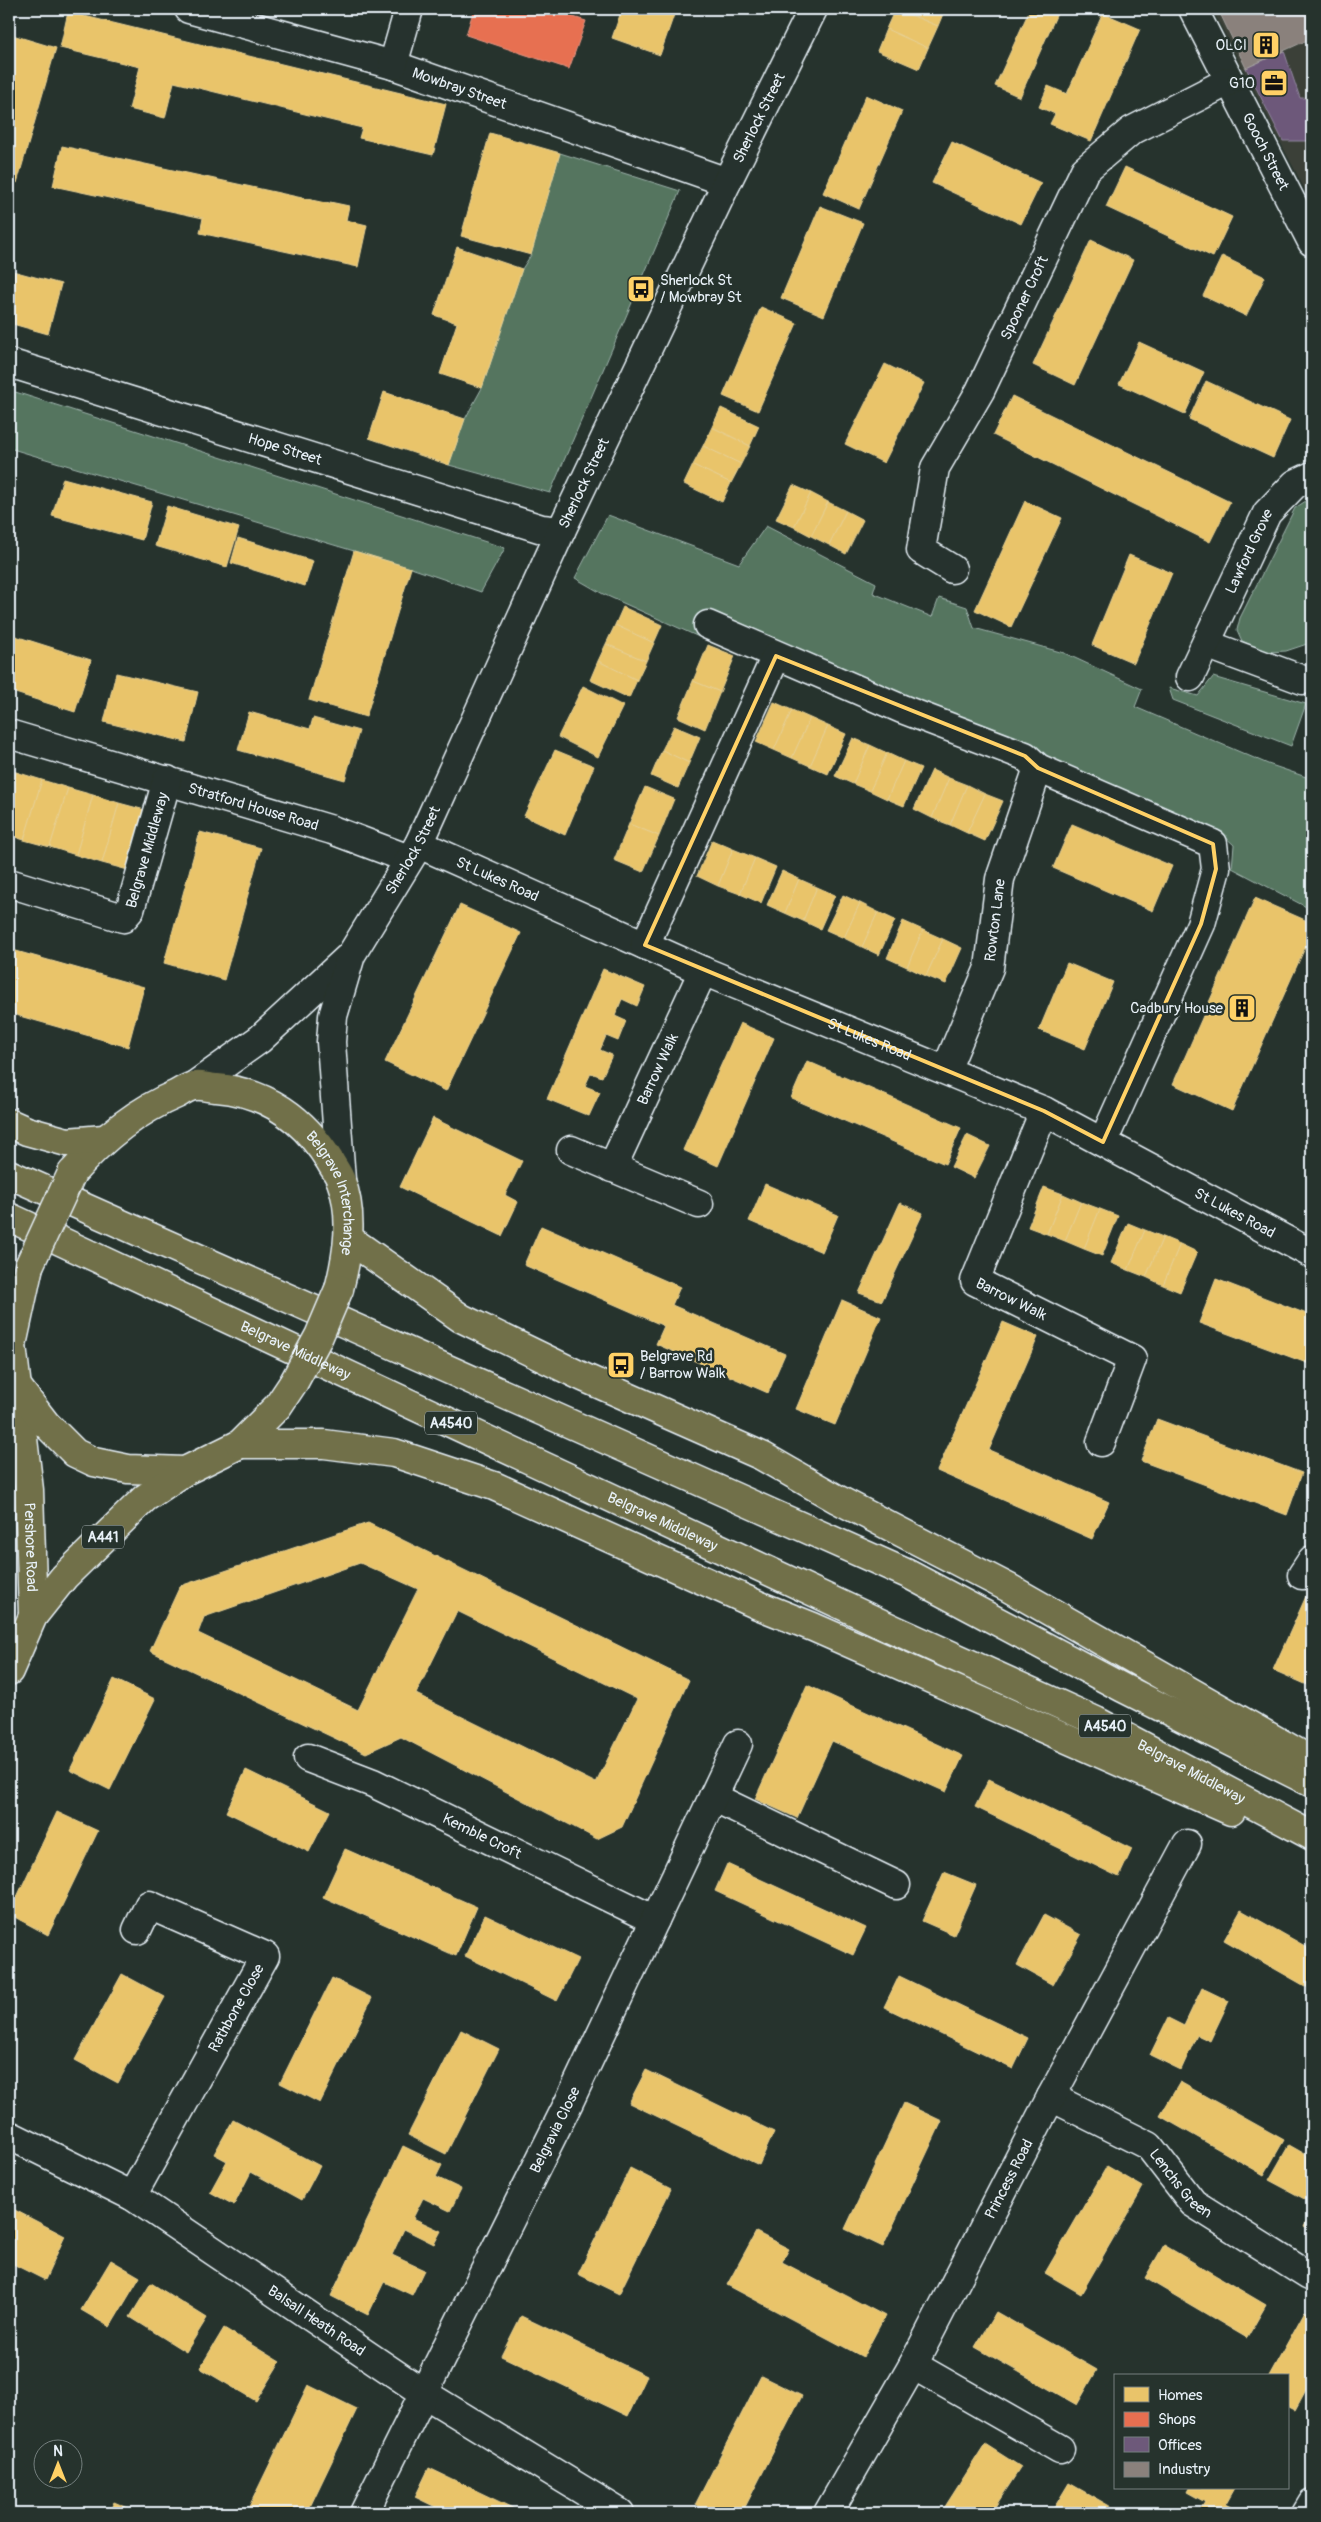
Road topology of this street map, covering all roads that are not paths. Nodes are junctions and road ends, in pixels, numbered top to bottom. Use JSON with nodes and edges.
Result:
{"nodes":[{"id":1,"x":189,"y":9,"type":"edge"},
{"id":2,"x":409,"y":9,"type":"edge"},
{"id":3,"x":813,"y":9,"type":"edge"},
{"id":4,"x":1193,"y":9,"type":"edge"},
{"id":5,"x":393,"y":65,"type":"junction"},
{"id":6,"x":1229,"y":81,"type":"junction"},
{"id":7,"x":726,"y":182,"type":"junction"},
{"id":8,"x":1312,"y":238,"type":"edge"},
{"id":9,"x":9,"y":363,"type":"edge"},
{"id":10,"x":1312,"y":476,"type":"edge"},
{"id":11,"x":561,"y":531,"type":"junction"},
{"id":12,"x":952,"y":569,"type":"dead end"},
{"id":13,"x":708,"y":625,"type":"dead end"},
{"id":14,"x":1206,"y":644,"type":"junction"},
{"id":15,"x":776,"y":656,"type":"junction"},
{"id":16,"x":1190,"y":677,"type":"dead end"},
{"id":17,"x":1303,"y":680,"type":"dead end"},
{"id":18,"x":9,"y":734,"type":"edge"},
{"id":19,"x":1038,"y":768,"type":"junction"},
{"id":20,"x":167,"y":780,"type":"junction"},
{"id":21,"x":414,"y":852,"type":"junction"},
{"id":22,"x":9,"y":883,"type":"edge"},
{"id":23,"x":645,"y":945,"type":"junction"},
{"id":24,"x":351,"y":955,"type":"junction"},
{"id":25,"x":703,"y":972,"type":"junction"},
{"id":26,"x":946,"y":1070,"type":"junction"},
{"id":27,"x":194,"y":1086,"type":"junction"},
{"id":28,"x":1044,"y":1111,"type":"junction"},
{"id":29,"x":9,"y":1123,"type":"edge"},
{"id":30,"x":104,"y":1139,"type":"junction"},
{"id":31,"x":1103,"y":1142,"type":"junction"},
{"id":32,"x":571,"y":1150,"type":"dead end"},
{"id":33,"x":612,"y":1168,"type":"junction"},
{"id":34,"x":9,"y":1174,"type":"edge"},
{"id":35,"x":341,"y":1180,"type":"junction"},
{"id":36,"x":699,"y":1204,"type":"dead end"},
{"id":37,"x":9,"y":1217,"type":"edge"},
{"id":38,"x":349,"y":1239,"type":"junction"},
{"id":39,"x":1312,"y":1254,"type":"edge"},
{"id":40,"x":10,"y":1342,"type":"edge"},
{"id":41,"x":19,"y":1389,"type":"junction"},
{"id":42,"x":1101,"y":1442,"type":"dead end"},
{"id":43,"x":240,"y":1444,"type":"junction"},
{"id":44,"x":185,"y":1470,"type":"junction"},
{"id":45,"x":33,"y":1616,"type":"junction"},
{"id":46,"x":9,"y":1671,"type":"edge"},
{"id":47,"x":738,"y":1744,"type":"dead end"},
{"id":48,"x":308,"y":1758,"type":"dead end"},
{"id":49,"x":1312,"y":1761,"type":"edge"},
{"id":50,"x":1312,"y":1783,"type":"edge"},
{"id":51,"x":713,"y":1797,"type":"junction"},
{"id":52,"x":1312,"y":1836,"type":"edge"},
{"id":53,"x":1186,"y":1844,"type":"dead end"},
{"id":54,"x":1312,"y":1847,"type":"edge"},
{"id":55,"x":896,"y":1885,"type":"dead end"},
{"id":56,"x":656,"y":1920,"type":"junction"},
{"id":57,"x":138,"y":1930,"type":"dead end"},
{"id":58,"x":1051,"y":2097,"type":"junction"},
{"id":59,"x":9,"y":2135,"type":"edge"},
{"id":60,"x":132,"y":2196,"type":"junction"},
{"id":61,"x":1309,"y":2276,"type":"dead end"},
{"id":62,"x":913,"y":2365,"type":"junction"},
{"id":63,"x":424,"y":2394,"type":"junction"},
{"id":64,"x":1060,"y":2449,"type":"dead end"},
{"id":65,"x":1312,"y":2503,"type":"edge"},
{"id":66,"x":364,"y":2513,"type":"edge"},
{"id":67,"x":620,"y":2513,"type":"edge"},
{"id":68,"x":828,"y":2513,"type":"edge"},
{"id":69,"x":1306,"y":2513,"type":"edge"}],
"edges":[{"from":1,"to":5,"type":"street","name":"Mowbray Street"},
{"from":2,"to":5,"type":"street"},
{"from":3,"to":7,"type":"street","name":"Sherlock Street"},
{"from":4,"to":6,"type":"street","name":"Gooch Street"},
{"from":5,"to":7,"type":"street","name":"Mowbray Street"},
{"from":6,"to":8,"type":"street","name":"Gooch Street"},
{"from":6,"to":12,"type":"street","name":"Spooner Croft"},
{"from":7,"to":11,"type":"street","name":"Sherlock Street"},
{"from":9,"to":11,"type":"street","name":"Hope Street"},
{"from":10,"to":14,"type":"street","name":"Lawford Grove"},
{"from":11,"to":21,"type":"street","name":"Sherlock Street"},
{"from":13,"to":15,"type":"street"},
{"from":14,"to":16,"type":"street","name":"Lawford Grove"},
{"from":14,"to":17,"type":"street"},
{"from":15,"to":19,"type":"street"},
{"from":15,"to":23,"type":"street"},
{"from":18,"to":20,"type":"street","name":"Stratford House Road"},
{"from":19,"to":26,"type":"street","name":"Rowton Lane"},
{"from":19,"to":31,"type":"street"},
{"from":20,"to":21,"type":"street","name":"Stratford House Road"},
{"from":20,"to":22,"type":"street","name":"Belgrave Middleway"},
{"from":21,"to":23,"type":"street","name":"St Lukes Road"},
{"from":21,"to":24,"type":"street","name":"Sherlock Street"},
{"from":23,"to":25,"type":"street","name":"St Lukes Road"},
{"from":24,"to":27,"type":"street","name":"Sherlock Street"},
{"from":24,"to":35,"type":"street","name":"Sherlock Street"},
{"from":25,"to":26,"type":"street","name":"St Lukes Road"},
{"from":25,"to":33,"type":"street","name":"Barrow Walk"},
{"from":26,"to":28,"type":"street","name":"St Lukes Road"},
{"from":27,"to":30,"type":"main road","name":"Belgrave Interchange"},
{"from":27,"to":35,"type":"main road","name":"Belgrave Interchange"},
{"from":28,"to":31,"type":"street","name":"St Lukes Road"},
{"from":28,"to":42,"type":"street","name":"Barrow Walk"},
{"from":29,"to":30,"type":"main road"},
{"from":30,"to":40,"type":"main road","name":"Belgrave Interchange","bridge":true},
{"from":31,"to":39,"type":"street","name":"St Lukes Road"},
{"from":32,"to":33,"type":"street"},
{"from":33,"to":36,"type":"street"},
{"from":34,"to":50,"type":"main road","number":"A4540"},
{"from":35,"to":38,"type":"main road","name":"Belgrave Interchange"},
{"from":37,"to":52,"type":"main road","name":"Belgrave Middleway","number":"A4540"},
{"from":38,"to":43,"type":"main road","name":"Belgrave Interchange","bridge":true},
{"from":38,"to":49,"type":"main road"},
{"from":40,"to":41,"type":"main road","name":"Belgrave Interchange"},
{"from":41,"to":44,"type":"main road","name":"Belgrave Interchange"},
{"from":41,"to":45,"type":"main road","name":"Pershore Road","number":"A441"},
{"from":43,"to":44,"type":"main road","name":"Belgrave Interchange"},
{"from":43,"to":54,"type":"main road"},
{"from":44,"to":45,"type":"main road","name":"Pershore Road","number":"A441"},
{"from":45,"to":46,"type":"main road","name":"Pershore Road","number":"A441"},
{"from":47,"to":51,"type":"street","name":"Belgravia Close"},
{"from":48,"to":56,"type":"street","name":"Kemble Croft"},
{"from":51,"to":55,"type":"street"},
{"from":51,"to":56,"type":"street","name":"Belgravia Close"},
{"from":53,"to":58,"type":"street","name":"Princess Road"},
{"from":56,"to":63,"type":"street","name":"Belgravia Close"},
{"from":57,"to":60,"type":"street","name":"Rathbone Close"},
{"from":58,"to":61,"type":"street","name":"Lenchs Green"},
{"from":58,"to":62,"type":"street","name":"Princess Road"},
{"from":59,"to":60,"type":"street","name":"Balsall Heath Road"},
{"from":60,"to":63,"type":"street","name":"Balsall Heath Road"},
{"from":62,"to":64,"type":"street"},
{"from":62,"to":68,"type":"street","name":"Princess Road"},
{"from":63,"to":66,"type":"street","name":"Belgravia Close"},
{"from":63,"to":67,"type":"street","name":"Balsall Heath Road"},
{"from":65,"to":69,"type":"street"}]}
